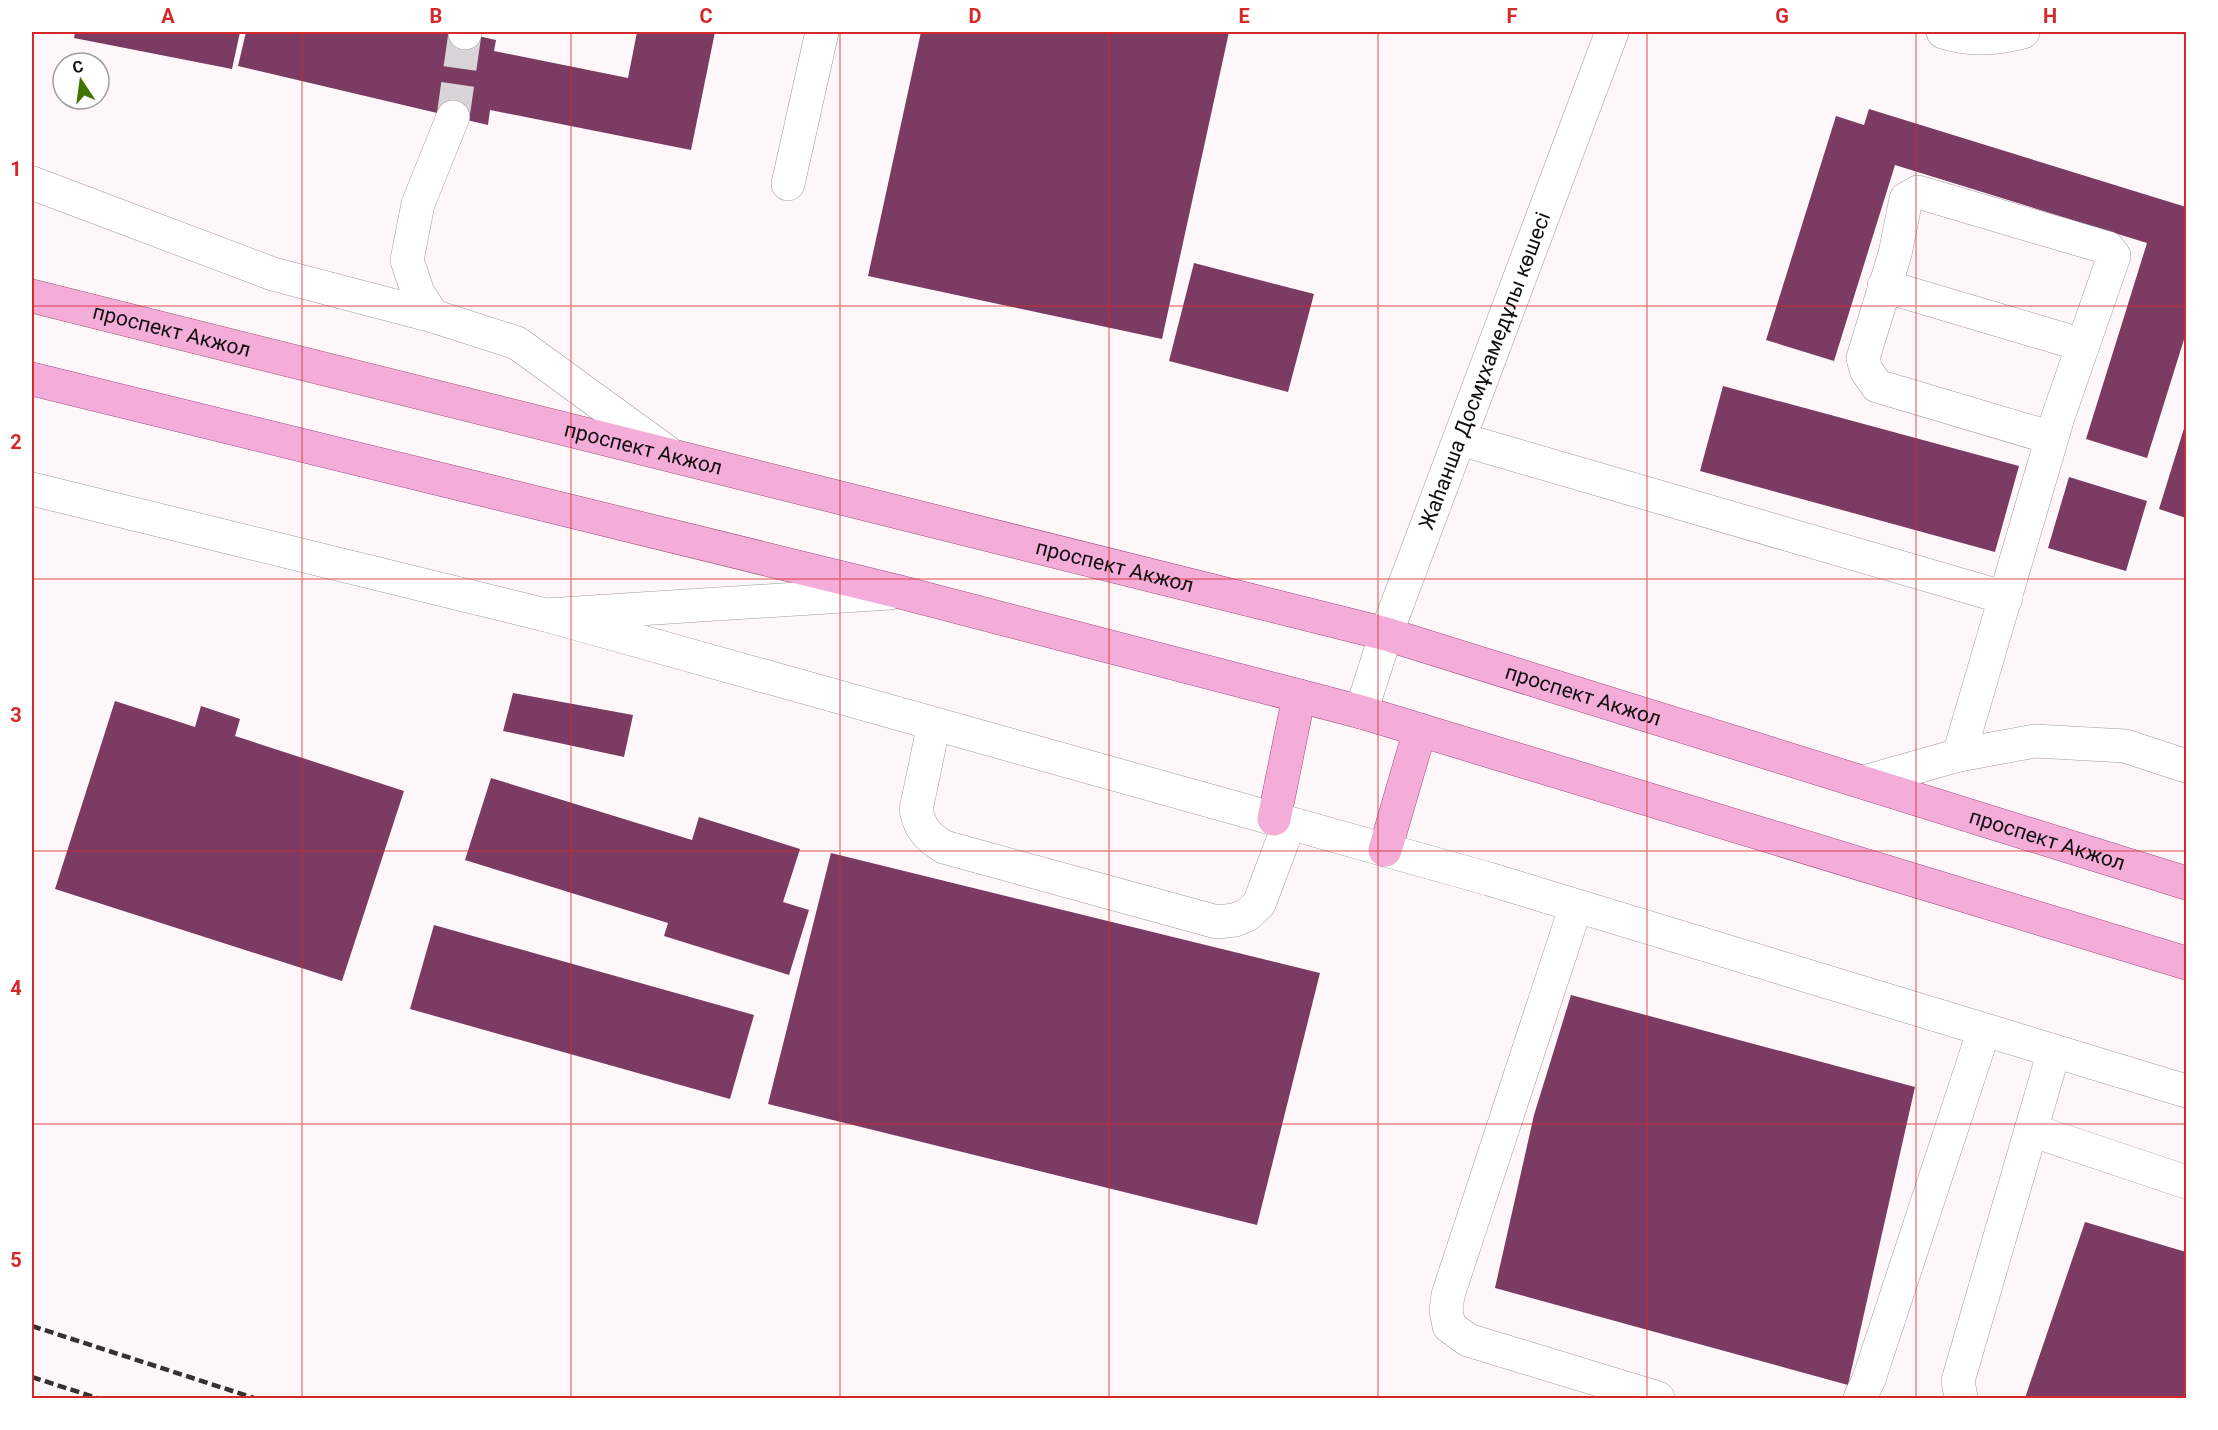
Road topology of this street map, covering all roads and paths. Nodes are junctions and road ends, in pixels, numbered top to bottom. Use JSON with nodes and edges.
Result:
{"nodes":[{"id":1,"x":822,"y":32,"type":"edge"},
{"id":2,"x":1612,"y":32,"type":"edge"},
{"id":3,"x":1943,"y":32,"type":"edge"},
{"id":4,"x":2023,"y":32,"type":"edge"},
{"id":5,"x":453,"y":117,"type":"tunnel mouth"},
{"id":6,"x":32,"y":183,"type":"edge"},
{"id":7,"x":788,"y":184,"type":"dead end"},
{"id":8,"x":1884,"y":286,"type":"junction"},
{"id":9,"x":32,"y":296,"type":"edge"},
{"id":10,"x":433,"y":316,"type":"junction"},
{"id":11,"x":2083,"y":345,"type":"junction"},
{"id":12,"x":32,"y":379,"type":"edge"},
{"id":13,"x":2052,"y":438,"type":"junction"},
{"id":14,"x":1460,"y":439,"type":"junction"},
{"id":15,"x":671,"y":455,"type":"junction"},
{"id":16,"x":32,"y":489,"type":"edge"},
{"id":17,"x":900,"y":592,"type":"junction"},
{"id":18,"x":2006,"y":598,"type":"junction"},
{"id":19,"x":546,"y":615,"type":"junction"},
{"id":20,"x":1386,"y":634,"type":"junction"},
{"id":21,"x":1299,"y":696,"type":"junction"},
{"id":22,"x":1361,"y":712,"type":"junction"},
{"id":23,"x":934,"y":724,"type":"junction"},
{"id":24,"x":1420,"y":730,"type":"junction"},
{"id":25,"x":1959,"y":754,"type":"junction"},
{"id":26,"x":2187,"y":765,"type":"edge"},
{"id":27,"x":1864,"y":782,"type":"junction"},
{"id":28,"x":1281,"y":821,"type":"junction"},
{"id":29,"x":1385,"y":850,"type":"junction"},
{"id":30,"x":2187,"y":883,"type":"edge"},
{"id":31,"x":1576,"y":906,"type":"junction"},
{"id":32,"x":2187,"y":963,"type":"edge"},
{"id":33,"x":1984,"y":1030,"type":"junction"},
{"id":34,"x":2054,"y":1051,"type":"junction"},
{"id":35,"x":2187,"y":1091,"type":"edge"},
{"id":36,"x":2031,"y":1130,"type":"junction"},
{"id":37,"x":2187,"y":1182,"type":"edge"},
{"id":38,"x":1658,"y":1398,"type":"edge"},
{"id":39,"x":1860,"y":1398,"type":"edge"},
{"id":40,"x":1961,"y":1398,"type":"edge"}],
"edges":[{"from":1,"to":7,"type":"street"},
{"from":2,"to":14,"type":"street","name":"Жаһанша Досмұхамедұлы көшесі"},
{"from":3,"to":4,"type":"street"},
{"from":5,"to":10,"type":"street"},
{"from":6,"to":10,"type":"street"},
{"from":8,"to":11,"type":"street"},
{"from":8,"to":11,"type":"street"},
{"from":8,"to":13,"type":"street"},
{"from":9,"to":15,"type":"main road","name":"проспект Акжол"},
{"from":10,"to":15,"type":"street"},
{"from":11,"to":13,"type":"street"},
{"from":12,"to":17,"type":"main road"},
{"from":13,"to":18,"type":"street"},
{"from":14,"to":18,"type":"street"},
{"from":14,"to":20,"type":"street","name":"Жаһанша Досмұхамедұлы көшесі"},
{"from":15,"to":20,"type":"main road","name":"проспект Акжол"},
{"from":16,"to":19,"type":"street"},
{"from":17,"to":19,"type":"street"},
{"from":17,"to":21,"type":"main road"},
{"from":18,"to":25,"type":"street"},
{"from":19,"to":23,"type":"street"},
{"from":20,"to":22,"type":"street","name":"Жаһанша Досмұхамедұлы көшесі"},
{"from":20,"to":27,"type":"main road","name":"проспект Акжол"},
{"from":21,"to":22,"type":"main road"},
{"from":21,"to":28,"type":"main road"},
{"from":22,"to":24,"type":"main road"},
{"from":23,"to":28,"type":"street"},
{"from":23,"to":28,"type":"street"},
{"from":24,"to":29,"type":"main road"},
{"from":24,"to":32,"type":"main road"},
{"from":25,"to":26,"type":"street"},
{"from":25,"to":27,"type":"street"},
{"from":27,"to":30,"type":"main road","name":"проспект Акжол"},
{"from":28,"to":29,"type":"street"},
{"from":29,"to":31,"type":"street"},
{"from":31,"to":33,"type":"street"},
{"from":31,"to":38,"type":"street"},
{"from":33,"to":34,"type":"street"},
{"from":33,"to":39,"type":"street"},
{"from":34,"to":35,"type":"street"},
{"from":34,"to":36,"type":"street"},
{"from":36,"to":37,"type":"street"},
{"from":36,"to":40,"type":"street"}]}
